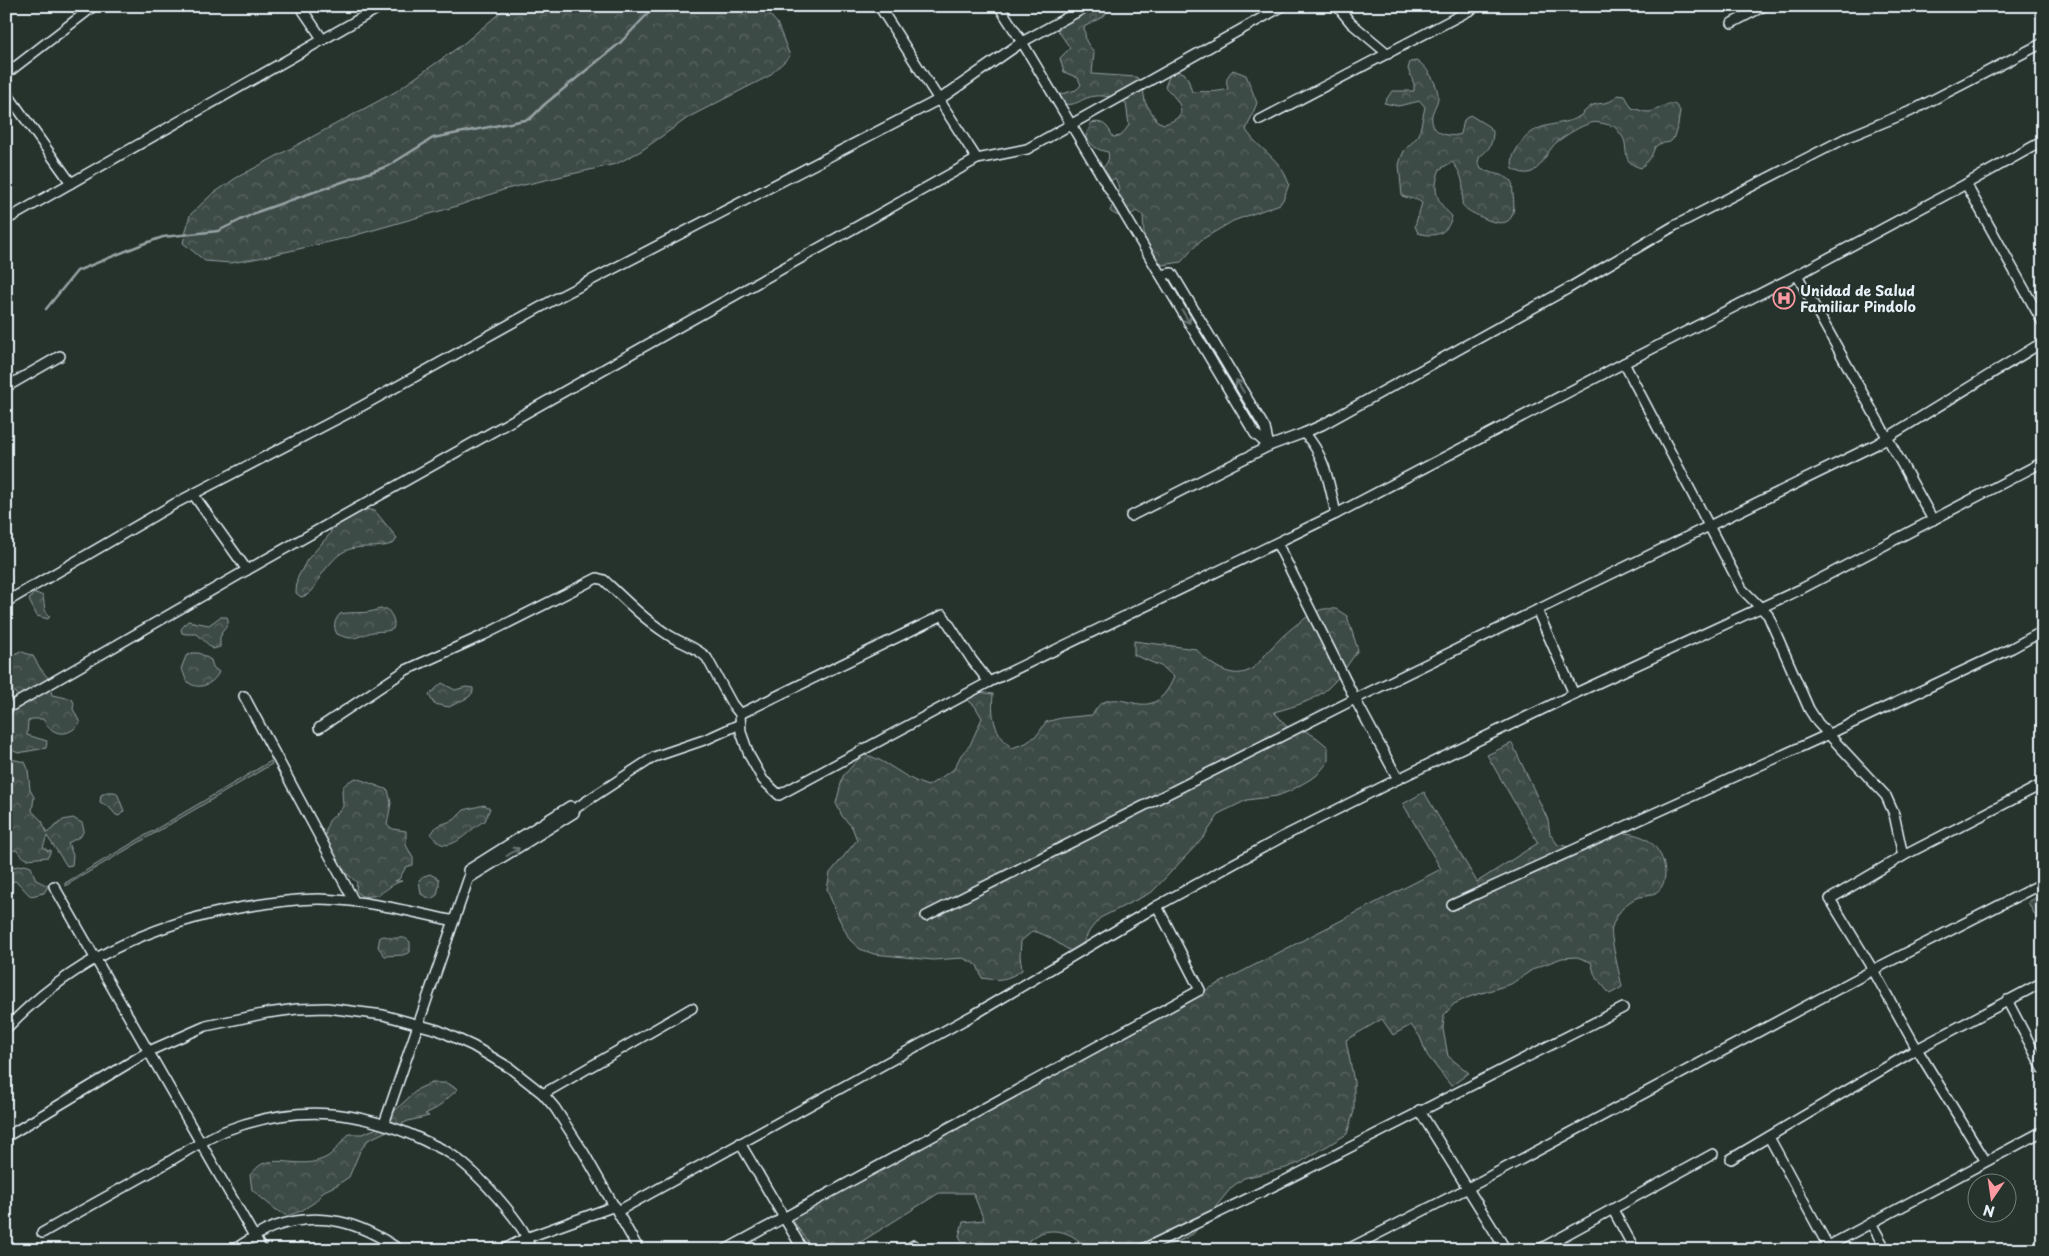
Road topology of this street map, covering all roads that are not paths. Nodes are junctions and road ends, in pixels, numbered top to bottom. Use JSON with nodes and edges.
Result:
{"nodes":[{"id":1,"x":94,"y":6,"type":"edge"},
{"id":2,"x":300,"y":6,"type":"edge"},
{"id":3,"x":382,"y":6,"type":"edge"},
{"id":4,"x":879,"y":6,"type":"edge"},
{"id":5,"x":999,"y":6,"type":"edge"},
{"id":6,"x":1088,"y":6,"type":"edge"},
{"id":7,"x":1284,"y":6,"type":"edge"},
{"id":8,"x":1337,"y":6,"type":"edge"},
{"id":9,"x":1478,"y":6,"type":"edge"},
{"id":10,"x":1764,"y":6,"type":"edge"},
{"id":11,"x":1732,"y":23,"type":"dead end"},
{"id":12,"x":323,"y":40,"type":"junction"},
{"id":13,"x":1022,"y":42,"type":"junction"},
{"id":14,"x":2043,"y":43,"type":"edge"},
{"id":15,"x":1388,"y":54,"type":"junction"},
{"id":16,"x":6,"y":74,"type":"edge"},
{"id":17,"x":6,"y":92,"type":"edge"},
{"id":18,"x":940,"y":99,"type":"junction"},
{"id":19,"x":1260,"y":120,"type":"dead end"},
{"id":20,"x":1070,"y":124,"type":"junction"},
{"id":21,"x":2043,"y":140,"type":"edge"},
{"id":22,"x":977,"y":160,"type":"junction"},
{"id":23,"x":71,"y":183,"type":"junction"},
{"id":24,"x":1966,"y":184,"type":"junction"},
{"id":25,"x":6,"y":220,"type":"edge"},
{"id":26,"x":1160,"y":275,"type":"junction"},
{"id":27,"x":1797,"y":275,"type":"junction"},
{"id":28,"x":2043,"y":323,"type":"edge"},
{"id":29,"x":2043,"y":342,"type":"edge"},
{"id":30,"x":60,"y":356,"type":"dead end"},
{"id":31,"x":1624,"y":363,"type":"junction"},
{"id":32,"x":6,"y":388,"type":"edge"},
{"id":33,"x":1304,"y":433,"type":"junction"},
{"id":34,"x":1887,"y":438,"type":"junction"},
{"id":35,"x":1269,"y":446,"type":"junction"},
{"id":36,"x":2043,"y":462,"type":"edge"},
{"id":37,"x":193,"y":494,"type":"junction"},
{"id":38,"x":1336,"y":514,"type":"junction"},
{"id":39,"x":1131,"y":516,"type":"dead end"},
{"id":40,"x":1933,"y":520,"type":"junction"},
{"id":41,"x":1710,"y":526,"type":"junction"},
{"id":42,"x":1276,"y":543,"type":"junction"},
{"id":43,"x":247,"y":570,"type":"junction"},
{"id":44,"x":6,"y":602,"type":"edge"},
{"id":45,"x":1759,"y":608,"type":"junction"},
{"id":46,"x":1538,"y":610,"type":"junction"},
{"id":47,"x":2043,"y":631,"type":"edge"},
{"id":48,"x":990,"y":682,"type":"junction"},
{"id":49,"x":1574,"y":694,"type":"junction"},
{"id":50,"x":244,"y":696,"type":"dead end"},
{"id":51,"x":1355,"y":699,"type":"junction"},
{"id":52,"x":6,"y":709,"type":"edge"},
{"id":53,"x":740,"y":714,"type":"junction"},
{"id":54,"x":740,"y":724,"type":"junction"},
{"id":55,"x":319,"y":728,"type":"dead end"},
{"id":56,"x":1829,"y":734,"type":"junction"},
{"id":57,"x":1398,"y":779,"type":"junction"},
{"id":58,"x":2043,"y":784,"type":"edge"},
{"id":59,"x":1903,"y":856,"type":"junction"},
{"id":60,"x":2043,"y":883,"type":"edge"},
{"id":61,"x":54,"y":886,"type":"dead end"},
{"id":62,"x":354,"y":901,"type":"junction"},
{"id":63,"x":1157,"y":906,"type":"junction"},
{"id":64,"x":1452,"y":906,"type":"dead end"},
{"id":65,"x":926,"y":916,"type":"dead end"},
{"id":66,"x":454,"y":921,"type":"junction"},
{"id":67,"x":95,"y":958,"type":"junction"},
{"id":68,"x":1873,"y":970,"type":"junction"},
{"id":69,"x":2043,"y":982,"type":"edge"},
{"id":70,"x":2007,"y":1000,"type":"junction"},
{"id":71,"x":692,"y":1008,"type":"dead end"},
{"id":72,"x":1623,"y":1008,"type":"dead end"},
{"id":73,"x":418,"y":1024,"type":"junction"},
{"id":74,"x":6,"y":1029,"type":"edge"},
{"id":75,"x":1917,"y":1049,"type":"junction"},
{"id":76,"x":149,"y":1051,"type":"junction"},
{"id":77,"x":2043,"y":1069,"type":"edge"},
{"id":78,"x":543,"y":1094,"type":"junction"},
{"id":79,"x":1419,"y":1110,"type":"junction"},
{"id":80,"x":384,"y":1124,"type":"junction"},
{"id":81,"x":2043,"y":1130,"type":"edge"},
{"id":82,"x":6,"y":1137,"type":"edge"},
{"id":83,"x":1769,"y":1137,"type":"junction"},
{"id":84,"x":740,"y":1143,"type":"junction"},
{"id":85,"x":202,"y":1144,"type":"junction"},
{"id":86,"x":1713,"y":1154,"type":"dead end"},
{"id":87,"x":1731,"y":1159,"type":"dead end"},
{"id":88,"x":1985,"y":1160,"type":"junction"},
{"id":89,"x":1468,"y":1188,"type":"junction"},
{"id":90,"x":617,"y":1208,"type":"junction"},
{"id":91,"x":1613,"y":1210,"type":"junction"},
{"id":92,"x":783,"y":1218,"type":"junction"},
{"id":93,"x":1871,"y":1223,"type":"junction"},
{"id":94,"x":42,"y":1232,"type":"dead end"},
{"id":95,"x":255,"y":1237,"type":"junction"},
{"id":96,"x":526,"y":1238,"type":"junction"},
{"id":97,"x":1825,"y":1248,"type":"edge"},
{"id":98,"x":233,"y":1250,"type":"edge"},
{"id":99,"x":262,"y":1250,"type":"edge"},
{"id":100,"x":400,"y":1250,"type":"edge"},
{"id":101,"x":502,"y":1250,"type":"edge"},
{"id":102,"x":531,"y":1250,"type":"edge"},
{"id":103,"x":639,"y":1250,"type":"edge"},
{"id":104,"x":725,"y":1250,"type":"edge"},
{"id":105,"x":803,"y":1250,"type":"edge"},
{"id":106,"x":906,"y":1250,"type":"edge"},
{"id":107,"x":916,"y":1250,"type":"edge"},
{"id":108,"x":1141,"y":1250,"type":"edge"},
{"id":109,"x":1346,"y":1250,"type":"edge"},
{"id":110,"x":1506,"y":1250,"type":"edge"},
{"id":111,"x":1538,"y":1250,"type":"edge"},
{"id":112,"x":1634,"y":1250,"type":"edge"},
{"id":113,"x":1886,"y":1250,"type":"edge"}],
"edges":[{"from":1,"to":16,"type":"street"},
{"from":2,"to":12,"type":"street"},
{"from":3,"to":12,"type":"street"},
{"from":4,"to":18,"type":"street"},
{"from":5,"to":13,"type":"street"},
{"from":6,"to":13,"type":"street"},
{"from":7,"to":20,"type":"street"},
{"from":8,"to":15,"type":"street"},
{"from":9,"to":15,"type":"street"},
{"from":10,"to":11,"type":"street"},
{"from":12,"to":23,"type":"street"},
{"from":13,"to":18,"type":"street"},
{"from":13,"to":20,"type":"street"},
{"from":14,"to":33,"type":"street"},
{"from":15,"to":19,"type":"street"},
{"from":17,"to":23,"type":"street"},
{"from":18,"to":22,"type":"street"},
{"from":18,"to":37,"type":"street"},
{"from":20,"to":22,"type":"street"},
{"from":20,"to":26,"type":"street"},
{"from":21,"to":24,"type":"street"},
{"from":22,"to":43,"type":"street"},
{"from":23,"to":25,"type":"street"},
{"from":24,"to":27,"type":"street"},
{"from":24,"to":28,"type":"street"},
{"from":26,"to":35,"type":"street","one_way":true},
{"from":35,"to":26,"type":"street","one_way":true},
{"from":27,"to":31,"type":"street"},
{"from":27,"to":34,"type":"street"},
{"from":29,"to":34,"type":"street"},
{"from":30,"to":32,"type":"street"},
{"from":31,"to":38,"type":"street"},
{"from":31,"to":41,"type":"street"},
{"from":33,"to":35,"type":"street"},
{"from":33,"to":38,"type":"street"},
{"from":34,"to":40,"type":"street"},
{"from":34,"to":41,"type":"street"},
{"from":35,"to":39,"type":"street"},
{"from":36,"to":40,"type":"street"},
{"from":37,"to":43,"type":"street"},
{"from":37,"to":44,"type":"street"},
{"from":38,"to":42,"type":"street"},
{"from":40,"to":45,"type":"street"},
{"from":41,"to":45,"type":"street"},
{"from":41,"to":46,"type":"street"},
{"from":42,"to":48,"type":"street"},
{"from":42,"to":51,"type":"street"},
{"from":43,"to":52,"type":"street"},
{"from":45,"to":49,"type":"street"},
{"from":45,"to":56,"type":"street"},
{"from":46,"to":49,"type":"street"},
{"from":46,"to":51,"type":"street"},
{"from":47,"to":56,"type":"street"},
{"from":48,"to":53,"type":"street"},
{"from":48,"to":54,"type":"street"},
{"from":49,"to":57,"type":"street"},
{"from":50,"to":62,"type":"street"},
{"from":51,"to":57,"type":"street"},
{"from":51,"to":65,"type":"street"},
{"from":53,"to":54,"type":"street"},
{"from":53,"to":55,"type":"street"},
{"from":54,"to":66,"type":"street"},
{"from":56,"to":59,"type":"street"},
{"from":56,"to":64,"type":"street"},
{"from":57,"to":63,"type":"street"},
{"from":58,"to":59,"type":"street"},
{"from":59,"to":68,"type":"street"},
{"from":60,"to":68,"type":"street"},
{"from":61,"to":67,"type":"street"},
{"from":62,"to":66,"type":"street"},
{"from":62,"to":67,"type":"street"},
{"from":63,"to":84,"type":"street"},
{"from":63,"to":92,"type":"street"},
{"from":66,"to":73,"type":"street"},
{"from":67,"to":74,"type":"street"},
{"from":67,"to":76,"type":"street"},
{"from":68,"to":75,"type":"street"},
{"from":68,"to":89,"type":"street"},
{"from":69,"to":70,"type":"street"},
{"from":70,"to":75,"type":"street"},
{"from":70,"to":77,"type":"street"},
{"from":71,"to":78,"type":"street"},
{"from":72,"to":79,"type":"street"},
{"from":73,"to":76,"type":"street"},
{"from":73,"to":78,"type":"street"},
{"from":73,"to":80,"type":"street"},
{"from":75,"to":83,"type":"street"},
{"from":75,"to":88,"type":"street"},
{"from":76,"to":82,"type":"street"},
{"from":76,"to":85,"type":"street"},
{"from":78,"to":90,"type":"street"},
{"from":79,"to":89,"type":"street"},
{"from":79,"to":108,"type":"street"},
{"from":80,"to":85,"type":"street"},
{"from":80,"to":96,"type":"street"},
{"from":81,"to":88,"type":"street"},
{"from":83,"to":87,"type":"street"},
{"from":83,"to":97,"type":"street"},
{"from":84,"to":90,"type":"street"},
{"from":84,"to":92,"type":"street"},
{"from":85,"to":94,"type":"street"},
{"from":85,"to":95,"type":"street"},
{"from":86,"to":91,"type":"street"},
{"from":88,"to":93,"type":"street"},
{"from":89,"to":109,"type":"street"},
{"from":89,"to":110,"type":"street"},
{"from":90,"to":96,"type":"street"},
{"from":90,"to":103,"type":"street"},
{"from":91,"to":111,"type":"street"},
{"from":91,"to":112,"type":"street"},
{"from":92,"to":104,"type":"street"},
{"from":92,"to":105,"type":"street"},
{"from":93,"to":97,"type":"street"},
{"from":93,"to":113,"type":"street"},
{"from":95,"to":98,"type":"street"},
{"from":95,"to":99,"type":"street"},
{"from":95,"to":100,"type":"street"},
{"from":96,"to":101,"type":"street"},
{"from":96,"to":102,"type":"street"},
{"from":106,"to":107,"type":"street"}]}
